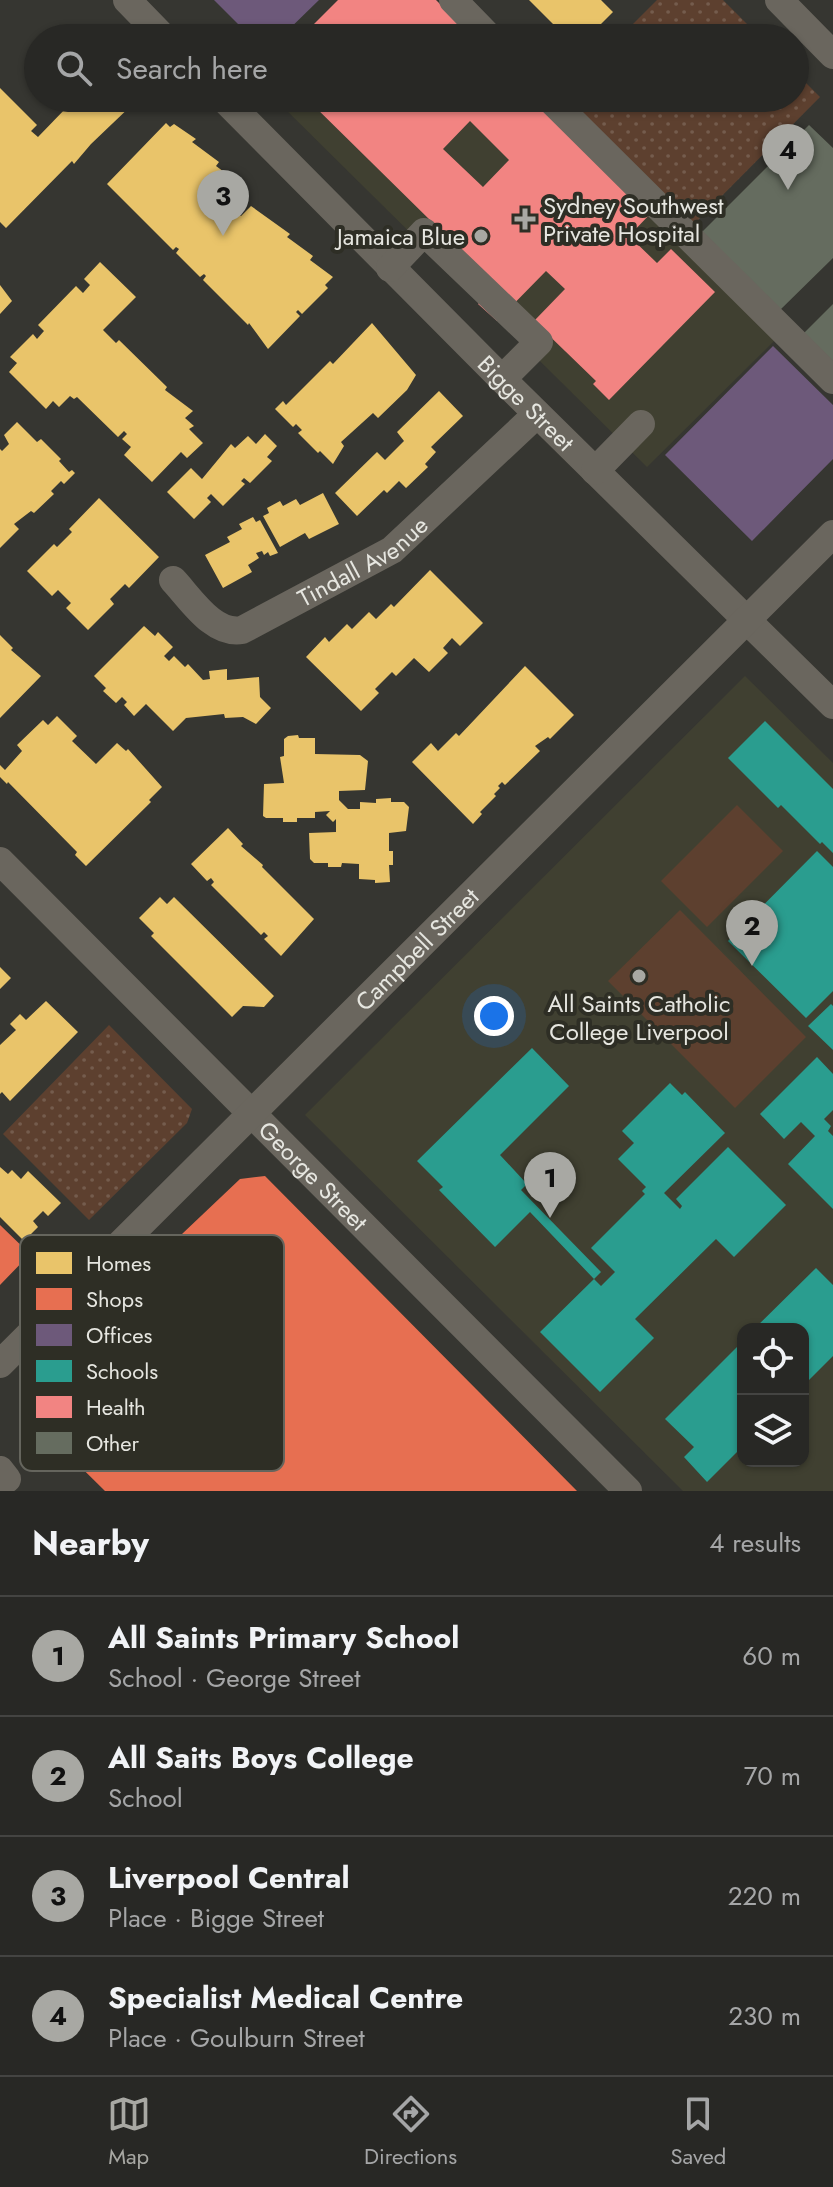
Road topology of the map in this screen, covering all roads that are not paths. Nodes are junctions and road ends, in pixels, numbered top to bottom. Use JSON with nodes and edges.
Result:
{"nodes":[{"id":1,"x":127,"y":0,"type":"edge"},
{"id":2,"x":453,"y":0,"type":"edge"},
{"id":3,"x":779,"y":0,"type":"edge"},
{"id":4,"x":150,"y":24,"type":"edge"},
{"id":5,"x":476,"y":24,"type":"edge"},
{"id":6,"x":803,"y":24,"type":"edge"},
{"id":7,"x":809,"y":31,"type":"edge"},
{"id":8,"x":833,"y":55,"type":"edge"},
{"id":9,"x":237,"y":112,"type":"edge"},
{"id":10,"x":562,"y":112,"type":"edge"},
{"id":11,"x":390,"y":268,"type":"junction"},
{"id":12,"x":502,"y":379,"type":"junction"},
{"id":13,"x":833,"y":380,"type":"edge"},
{"id":14,"x":537,"y":414,"type":"junction"},
{"id":15,"x":641,"y":424,"type":"dead end"},
{"id":16,"x":595,"y":471,"type":"junction"},
{"id":17,"x":833,"y":534,"type":"edge"},
{"id":18,"x":173,"y":580,"type":"dead end"},
{"id":19,"x":747,"y":620,"type":"junction"},
{"id":20,"x":833,"y":705,"type":"edge"},
{"id":21,"x":0,"y":861,"type":"edge"},
{"id":22,"x":251,"y":1113,"type":"junction"},
{"id":23,"x":128,"y":1235,"type":"edge"},
{"id":24,"x":20,"y":1344,"type":"edge"},
{"id":25,"x":0,"y":1364,"type":"edge"},
{"id":26,"x":628,"y":1491,"type":"edge"}],
"edges":[{"from":1,"to":4,"type":"street"},
{"from":2,"to":5,"type":"street"},
{"from":3,"to":6,"type":"street"},
{"from":7,"to":8,"type":"street"},
{"from":9,"to":11,"type":"street","name":"Bigge Street"},
{"from":10,"to":13,"type":"street"},
{"from":11,"to":12,"type":"street","name":"Bigge Street"},
{"from":11,"to":12,"type":"street"},
{"from":12,"to":14,"type":"street","name":"Bigge Street"},
{"from":14,"to":16,"type":"street","name":"Bigge Street"},
{"from":14,"to":18,"type":"street","name":"Tindall Avenue"},
{"from":15,"to":16,"type":"street"},
{"from":16,"to":19,"type":"street","name":"Bigge Street"},
{"from":17,"to":19,"type":"street","name":"Campbell Street"},
{"from":19,"to":20,"type":"street","name":"Bigge Street"},
{"from":19,"to":22,"type":"street","name":"Campbell Street"},
{"from":21,"to":22,"type":"street","name":"George Street"},
{"from":22,"to":23,"type":"street","name":"Campbell Street"},
{"from":22,"to":26,"type":"street","name":"George Street"},
{"from":24,"to":25,"type":"street","name":"Campbell Street"}]}
